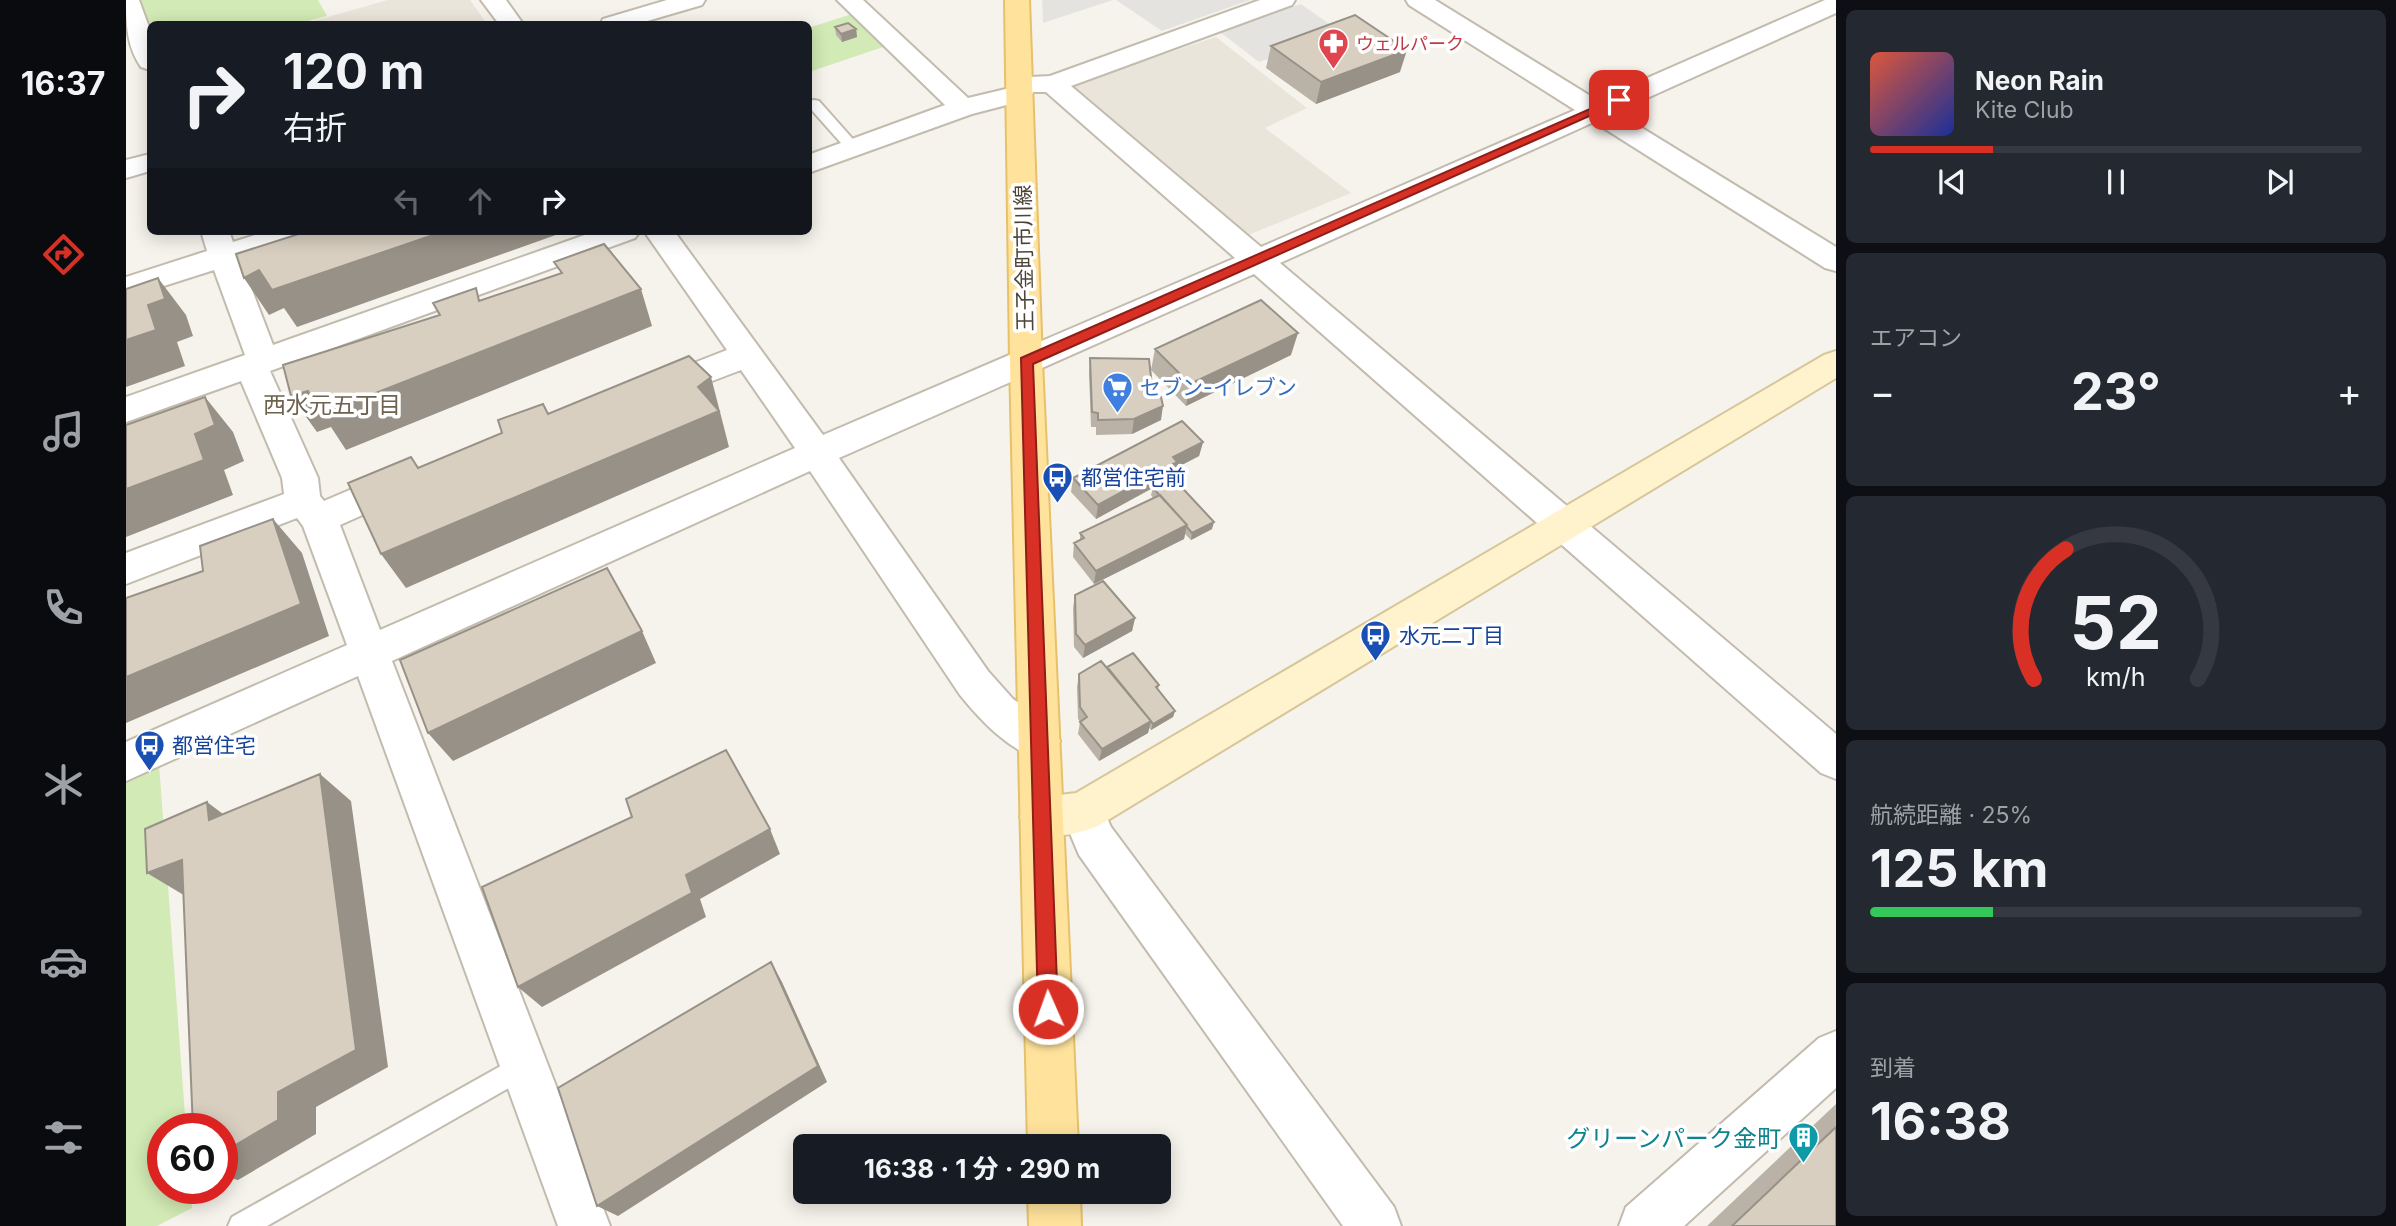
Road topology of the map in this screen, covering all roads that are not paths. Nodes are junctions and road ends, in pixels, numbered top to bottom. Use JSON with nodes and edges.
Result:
{"nodes":[{"id":1,"x":127,"y":0,"type":"edge"},
{"id":2,"x":493,"y":0,"type":"edge"},
{"id":3,"x":694,"y":0,"type":"edge"},
{"id":4,"x":849,"y":0,"type":"edge"},
{"id":5,"x":1017,"y":0,"type":"edge"},
{"id":6,"x":1283,"y":0,"type":"edge"},
{"id":7,"x":1418,"y":0,"type":"edge"},
{"id":8,"x":1836,"y":4,"type":"edge"},
{"id":9,"x":509,"y":21,"type":"edge"},
{"id":10,"x":622,"y":21,"type":"edge"},
{"id":11,"x":147,"y":54,"type":"edge"},
{"id":12,"x":1054,"y":84,"type":"junction"},
{"id":13,"x":1021,"y":88,"type":"junction"},
{"id":14,"x":814,"y":104,"type":"dead end"},
{"id":15,"x":963,"y":108,"type":"junction"},
{"id":16,"x":1595,"y":111,"type":"junction"},
{"id":17,"x":854,"y":149,"type":"junction"},
{"id":18,"x":147,"y":163,"type":"edge"},
{"id":19,"x":812,"y":164,"type":"edge"},
{"id":20,"x":126,"y":169,"type":"edge"},
{"id":21,"x":272,"y":235,"type":"edge"},
{"id":22,"x":614,"y":235,"type":"edge"},
{"id":23,"x":662,"y":235,"type":"edge"},
{"id":24,"x":219,"y":243,"type":"edge"},
{"id":25,"x":1259,"y":260,"type":"junction"},
{"id":26,"x":1836,"y":261,"type":"edge"},
{"id":27,"x":126,"y":288,"type":"edge"},
{"id":28,"x":748,"y":355,"type":"junction"},
{"id":29,"x":1026,"y":361,"type":"junction"},
{"id":30,"x":1836,"y":363,"type":"edge"},
{"id":31,"x":257,"y":364,"type":"junction"},
{"id":32,"x":628,"y":401,"type":"edge"},
{"id":33,"x":126,"y":410,"type":"edge"},
{"id":34,"x":816,"y":453,"type":"junction"},
{"id":35,"x":432,"y":470,"type":"edge"},
{"id":36,"x":311,"y":510,"type":"junction"},
{"id":37,"x":1563,"y":524,"type":"junction"},
{"id":38,"x":126,"y":569,"type":"edge"},
{"id":39,"x":370,"y":654,"type":"junction"},
{"id":40,"x":1039,"y":741,"type":"junction"},
{"id":41,"x":1836,"y":760,"type":"edge"},
{"id":42,"x":126,"y":762,"type":"edge"},
{"id":43,"x":1062,"y":815,"type":"junction"},
{"id":44,"x":1836,"y":1055,"type":"edge"},
{"id":45,"x":524,"y":1065,"type":"junction"},
{"id":46,"x":1052,"y":1134,"type":"edge"},
{"id":47,"x":1054,"y":1204,"type":"edge"},
{"id":48,"x":241,"y":1226,"type":"edge"},
{"id":49,"x":584,"y":1226,"type":"edge"},
{"id":50,"x":1055,"y":1226,"type":"edge"},
{"id":51,"x":1375,"y":1226,"type":"edge"},
{"id":52,"x":1645,"y":1226,"type":"edge"}],
"edges":[{"from":1,"to":11,"type":"street"},
{"from":2,"to":9,"type":"street"},
{"from":3,"to":10,"type":"street"},
{"from":4,"to":15,"type":"street"},
{"from":5,"to":13,"type":"main road","name":"王子金町市川線"},
{"from":6,"to":12,"type":"street"},
{"from":7,"to":16,"type":"street"},
{"from":8,"to":16,"type":"street"},
{"from":12,"to":13,"type":"street"},
{"from":12,"to":25,"type":"street"},
{"from":13,"to":15,"type":"street"},
{"from":13,"to":29,"type":"main road","name":"王子金町市川線"},
{"from":14,"to":17,"type":"lane"},
{"from":15,"to":17,"type":"street"},
{"from":16,"to":25,"type":"street"},
{"from":16,"to":26,"type":"street"},
{"from":17,"to":19,"type":"street"},
{"from":18,"to":20,"type":"street"},
{"from":21,"to":24,"type":"street"},
{"from":22,"to":31,"type":"street"},
{"from":23,"to":28,"type":"street"},
{"from":24,"to":27,"type":"street"},
{"from":24,"to":31,"type":"street"},
{"from":25,"to":29,"type":"street"},
{"from":25,"to":37,"type":"street"},
{"from":28,"to":32,"type":"street"},
{"from":28,"to":34,"type":"street"},
{"from":29,"to":34,"type":"street"},
{"from":29,"to":40,"type":"main road","name":"王子金町市川線"},
{"from":30,"to":37,"type":"street"},
{"from":31,"to":33,"type":"street"},
{"from":31,"to":36,"type":"street"},
{"from":34,"to":39,"type":"street"},
{"from":34,"to":40,"type":"street"},
{"from":35,"to":36,"type":"street"},
{"from":36,"to":38,"type":"street"},
{"from":36,"to":39,"type":"street"},
{"from":37,"to":41,"type":"street"},
{"from":37,"to":43,"type":"street"},
{"from":39,"to":42,"type":"street"},
{"from":39,"to":45,"type":"street"},
{"from":40,"to":43,"type":"main road","name":"王子金町市川線"},
{"from":43,"to":46,"type":"main road","name":"王子金町市川線"},
{"from":43,"to":51,"type":"street"},
{"from":44,"to":52,"type":"street"},
{"from":45,"to":48,"type":"lane"},
{"from":45,"to":49,"type":"street"},
{"from":47,"to":50,"type":"main road"}]}
